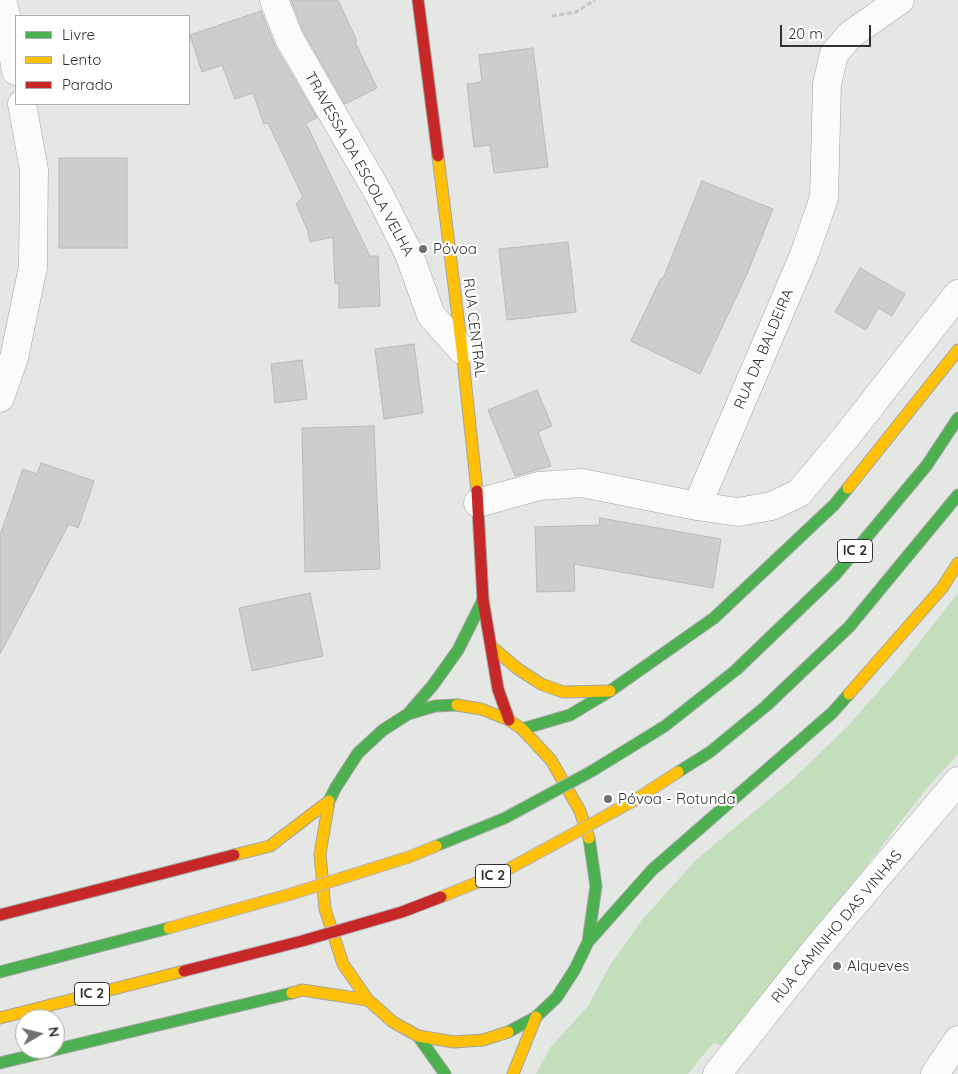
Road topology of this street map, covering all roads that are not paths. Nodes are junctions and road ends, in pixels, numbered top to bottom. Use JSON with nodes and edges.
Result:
{"nodes":[{"id":1,"x":2,"y":0,"type":"edge"},
{"id":2,"x":274,"y":0,"type":"edge"},
{"id":3,"x":418,"y":0,"type":"edge"},
{"id":4,"x":900,"y":0,"type":"edge"},
{"id":5,"x":15,"y":65,"type":"edge"},
{"id":6,"x":22,"y":105,"type":"edge"},
{"id":7,"x":958,"y":294,"type":"edge"},
{"id":8,"x":462,"y":350,"type":"junction"},
{"id":9,"x":958,"y":350,"type":"edge"},
{"id":10,"x":0,"y":398,"type":"edge"},
{"id":11,"x":958,"y":418,"type":"edge"},
{"id":12,"x":958,"y":495,"type":"edge"},
{"id":13,"x":478,"y":503,"type":"junction"},
{"id":14,"x":697,"y":506,"type":"junction"},
{"id":15,"x":958,"y":564,"type":"edge"},
{"id":16,"x":483,"y":600,"type":"junction"},
{"id":17,"x":492,"y":647,"type":"junction"},
{"id":18,"x":610,"y":691,"type":"junction"},
{"id":19,"x":408,"y":714,"type":"junction"},
{"id":20,"x":508,"y":720,"type":"junction"},
{"id":21,"x":522,"y":729,"type":"junction"},
{"id":22,"x":958,"y":781,"type":"edge"},
{"id":23,"x":329,"y":801,"type":"junction"},
{"id":24,"x":0,"y":915,"type":"edge"},
{"id":25,"x":588,"y":942,"type":"junction"},
{"id":26,"x":0,"y":972,"type":"edge"},
{"id":27,"x":368,"y":1000,"type":"junction"},
{"id":28,"x":536,"y":1017,"type":"junction"},
{"id":29,"x":0,"y":1018,"type":"edge"},
{"id":30,"x":418,"y":1036,"type":"junction"},
{"id":31,"x":958,"y":1040,"type":"edge"},
{"id":32,"x":0,"y":1063,"type":"edge"},
{"id":33,"x":445,"y":1074,"type":"edge"},
{"id":34,"x":513,"y":1074,"type":"edge"},
{"id":35,"x":717,"y":1074,"type":"edge"},
{"id":36,"x":935,"y":1074,"type":"edge"}],
"edges":[{"from":1,"to":5,"type":"street"},
{"from":2,"to":8,"type":"street","name":"TRAVESSA DA ESCOLA VELHA"},
{"from":3,"to":8,"type":"main road","name":"RUA CENTRAL"},
{"from":4,"to":14,"type":"street","name":"RUA DA BALDEIRA"},
{"from":6,"to":10,"type":"street"},
{"from":7,"to":14,"type":"street"},
{"from":8,"to":13,"type":"main road","name":"RUA CENTRAL"},
{"from":9,"to":18,"type":"main road"},
{"from":11,"to":26,"type":"main road","number":"IC 2","bridge":true},
{"from":12,"to":29,"type":"main road","number":"IC 2","bridge":true},
{"from":13,"to":14,"type":"street"},
{"from":13,"to":16,"type":"main road","name":"RUA CENTRAL"},
{"from":15,"to":25,"type":"main road"},
{"from":16,"to":17,"type":"main road","name":"RUA CENTRAL"},
{"from":16,"to":19,"type":"main road","name":"RUA CENTRAL"},
{"from":17,"to":18,"type":"main road"},
{"from":17,"to":20,"type":"main road","name":"RUA CENTRAL"},
{"from":18,"to":21,"type":"main road"},
{"from":19,"to":20,"type":"main road"},
{"from":19,"to":23,"type":"main road"},
{"from":20,"to":21,"type":"main road"},
{"from":21,"to":25,"type":"main road"},
{"from":22,"to":35,"type":"street","name":"RUA CAMINHO DAS VINHAS"},
{"from":23,"to":24,"type":"main road"},
{"from":23,"to":27,"type":"main road"},
{"from":25,"to":28,"type":"main road"},
{"from":27,"to":30,"type":"main road"},
{"from":27,"to":32,"type":"main road"},
{"from":28,"to":30,"type":"main road"},
{"from":28,"to":34,"type":"main road"},
{"from":30,"to":33,"type":"main road"},
{"from":31,"to":36,"type":"street"}]}
